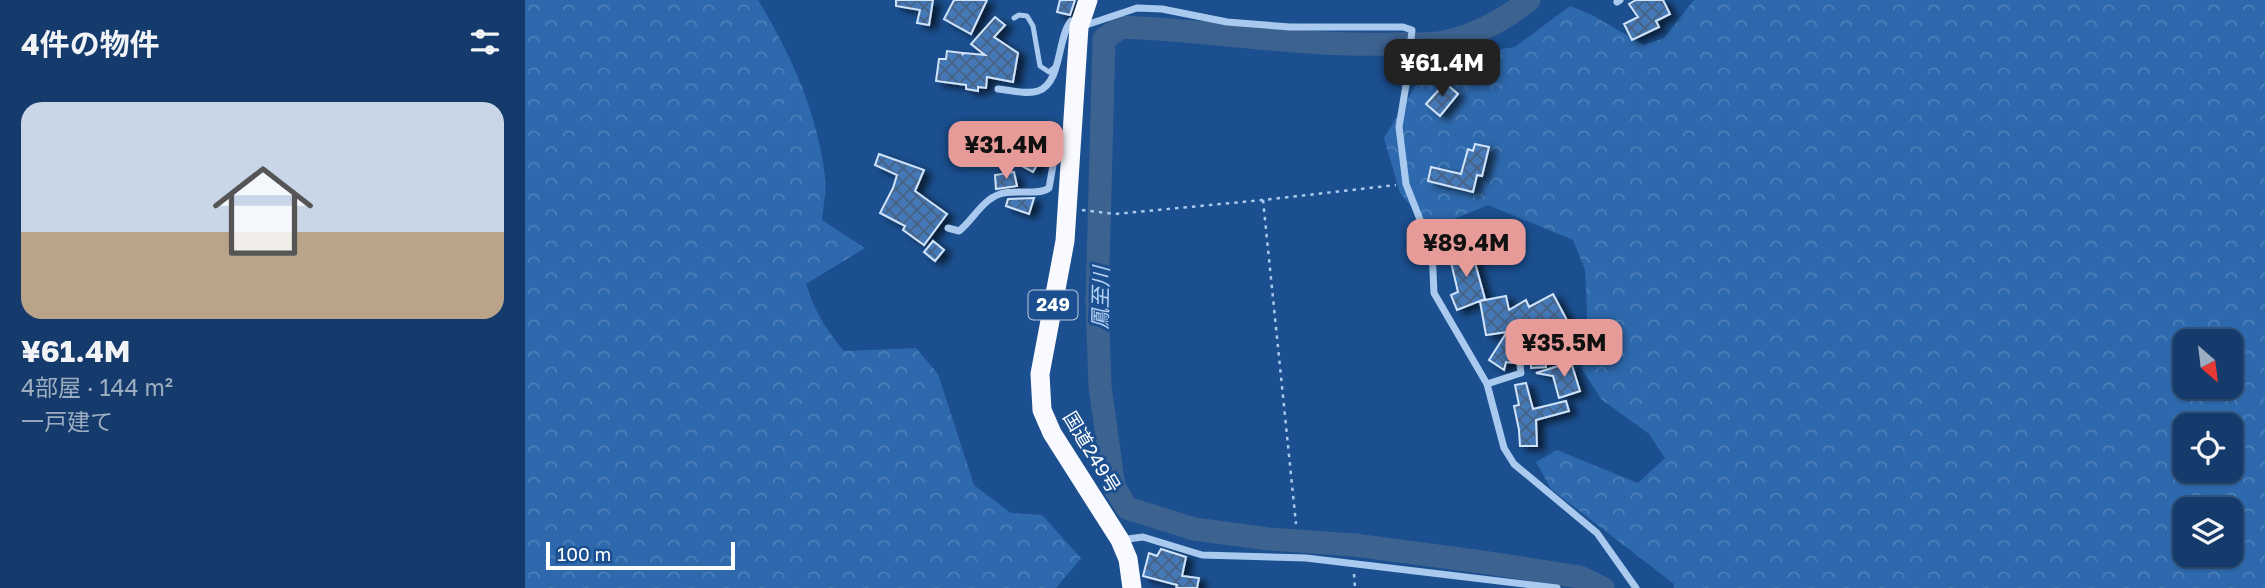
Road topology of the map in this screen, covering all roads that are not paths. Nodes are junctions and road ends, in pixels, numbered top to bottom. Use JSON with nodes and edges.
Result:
{"nodes":[{"id":1,"x":1088,"y":0,"type":"edge"},
{"id":2,"x":1014,"y":18,"type":"dead end"},
{"id":3,"x":1080,"y":24,"type":"junction"},
{"id":4,"x":1057,"y":65,"type":"junction"},
{"id":5,"x":998,"y":89,"type":"dead end"},
{"id":6,"x":1072,"y":143,"type":"junction"},
{"id":7,"x":947,"y":228,"type":"dead end"},
{"id":8,"x":1529,"y":343,"type":"dead end"},
{"id":9,"x":1487,"y":384,"type":"junction"},
{"id":10,"x":1120,"y":540,"type":"junction"},
{"id":11,"x":1557,"y":587,"type":"edge"},
{"id":12,"x":1132,"y":588,"type":"edge"},
{"id":13,"x":1636,"y":588,"type":"edge"}],
"edges":[{"from":1,"to":3,"type":"highway","name":"国道249号","number":"249"},
{"from":2,"to":4,"type":"lane"},
{"from":3,"to":4,"type":"street"},
{"from":3,"to":6,"type":"highway","name":"国道249号","number":"249"},
{"from":3,"to":9,"type":"street"},
{"from":4,"to":5,"type":"street"},
{"from":6,"to":7,"type":"street"},
{"from":6,"to":10,"type":"highway","name":"国道249号","number":"249"},
{"from":8,"to":9,"type":"street"},
{"from":9,"to":13,"type":"street"},
{"from":10,"to":11,"type":"street"},
{"from":10,"to":12,"type":"highway","name":"国道249号","number":"249"}]}
